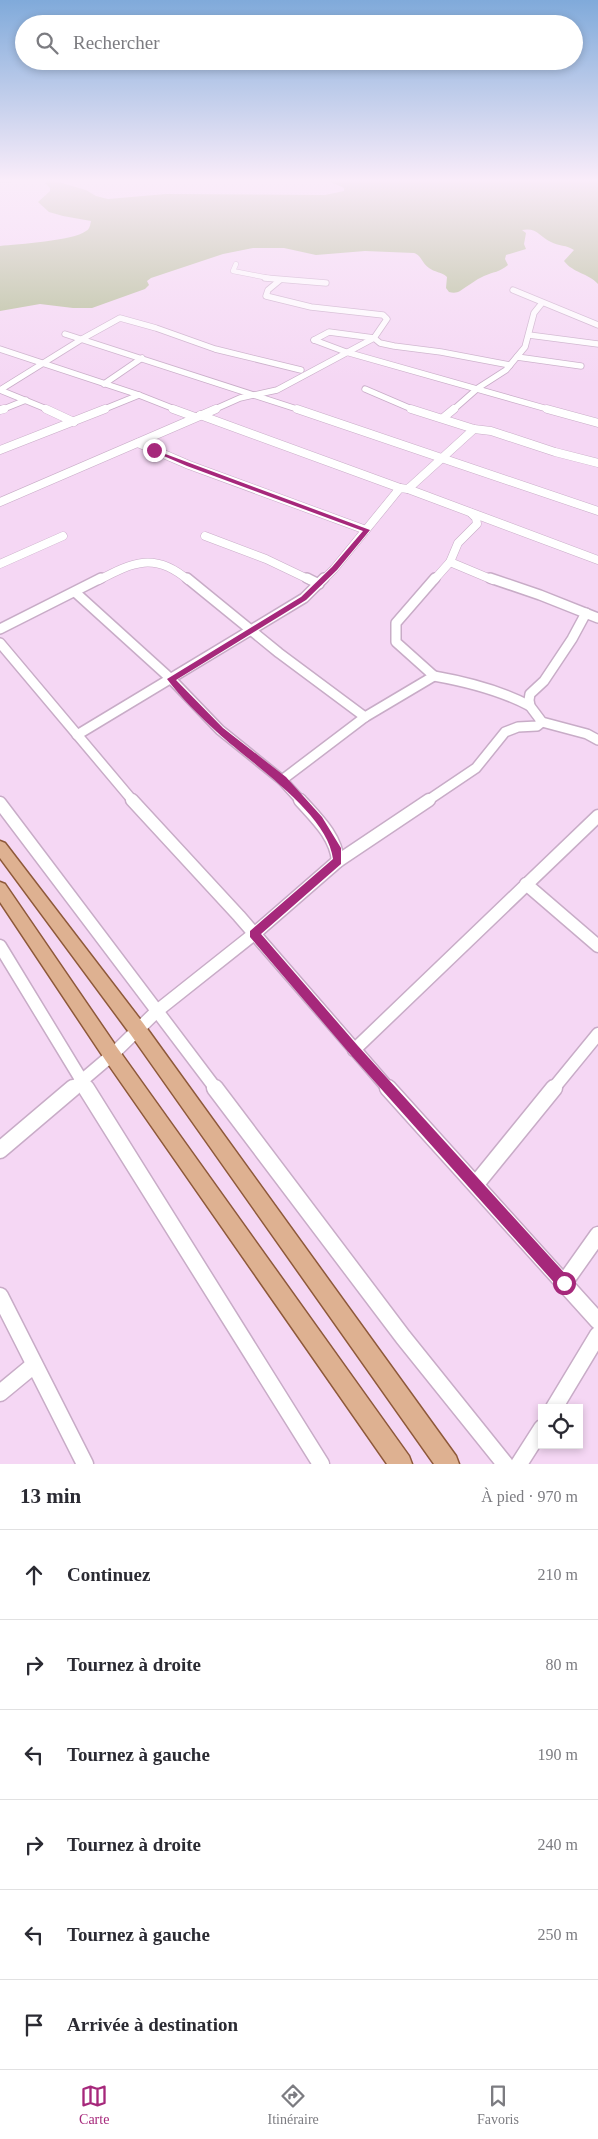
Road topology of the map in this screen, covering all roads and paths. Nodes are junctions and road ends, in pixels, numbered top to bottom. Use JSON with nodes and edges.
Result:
{"nodes":[{"id":1,"x":236,"y":264,"type":"dead end"},
{"id":2,"x":280,"y":280,"type":"junction"},
{"id":3,"x":326,"y":283,"type":"dead end"},
{"id":4,"x":513,"y":290,"type":"dead end"},
{"id":5,"x":542,"y":303,"type":"junction"},
{"id":6,"x":598,"y":325,"type":"edge"},
{"id":7,"x":65,"y":334,"type":"dead end"},
{"id":8,"x":529,"y":335,"type":"junction"},
{"id":9,"x":374,"y":338,"type":"junction"},
{"id":10,"x":82,"y":339,"type":"junction"},
{"id":11,"x":597,"y":342,"type":"edge"},
{"id":12,"x":0,"y":349,"type":"edge"},
{"id":13,"x":346,"y":352,"type":"junction"},
{"id":14,"x":517,"y":357,"type":"junction"},
{"id":15,"x":142,"y":358,"type":"junction"},
{"id":16,"x":43,"y":363,"type":"junction"},
{"id":17,"x":510,"y":365,"type":"junction"},
{"id":18,"x":581,"y":366,"type":"dead end"},
{"id":19,"x":301,"y":370,"type":"dead end"},
{"id":20,"x":104,"y":384,"type":"junction"},
{"id":21,"x":478,"y":388,"type":"junction"},
{"id":22,"x":365,"y":389,"type":"dead end"},
{"id":23,"x":0,"y":390,"type":"edge"},
{"id":24,"x":140,"y":395,"type":"junction"},
{"id":25,"x":250,"y":395,"type":"junction"},
{"id":26,"x":26,"y":400,"type":"junction"},
{"id":27,"x":0,"y":410,"type":"edge"},
{"id":28,"x":198,"y":416,"type":"junction"},
{"id":29,"x":443,"y":418,"type":"junction"},
{"id":30,"x":74,"y":422,"type":"junction"},
{"id":31,"x":598,"y":423,"type":"edge"},
{"id":32,"x":474,"y":428,"type":"junction"},
{"id":33,"x":138,"y":443,"type":"junction"},
{"id":34,"x":0,"y":450,"type":"edge"},
{"id":35,"x":442,"y":458,"type":"junction"},
{"id":36,"x":598,"y":463,"type":"edge"},
{"id":37,"x":404,"y":489,"type":"junction"},
{"id":38,"x":0,"y":502,"type":"edge"},
{"id":39,"x":598,"y":511,"type":"edge"},
{"id":40,"x":471,"y":513,"type":"junction"},
{"id":41,"x":366,"y":530,"type":"junction"},
{"id":42,"x":63,"y":536,"type":"dead end"},
{"id":43,"x":205,"y":536,"type":"dead end"},
{"id":44,"x":598,"y":560,"type":"edge"},
{"id":45,"x":450,"y":562,"type":"junction"},
{"id":46,"x":0,"y":564,"type":"edge"},
{"id":47,"x":320,"y":584,"type":"junction"},
{"id":48,"x":75,"y":592,"type":"junction"},
{"id":49,"x":586,"y":613,"type":"junction"},
{"id":50,"x":598,"y":618,"type":"edge"},
{"id":51,"x":0,"y":629,"type":"edge"},
{"id":52,"x":251,"y":631,"type":"junction"},
{"id":53,"x":0,"y":643,"type":"edge"},
{"id":54,"x":434,"y":676,"type":"junction"},
{"id":55,"x":171,"y":679,"type":"junction"},
{"id":56,"x":530,"y":706,"type":"junction"},
{"id":57,"x":365,"y":717,"type":"junction"},
{"id":58,"x":542,"y":722,"type":"junction"},
{"id":59,"x":77,"y":735,"type":"junction"},
{"id":60,"x":597,"y":737,"type":"edge"},
{"id":61,"x":282,"y":780,"type":"junction"},
{"id":62,"x":0,"y":804,"type":"edge"},
{"id":63,"x":598,"y":816,"type":"edge"},
{"id":64,"x":0,"y":847,"type":"edge"},
{"id":65,"x":338,"y":861,"type":"junction"},
{"id":66,"x":526,"y":884,"type":"junction"},
{"id":67,"x":0,"y":889,"type":"edge"},
{"id":68,"x":254,"y":934,"type":"junction"},
{"id":69,"x":0,"y":946,"type":"edge"},
{"id":70,"x":598,"y":946,"type":"edge"},
{"id":71,"x":158,"y":1011,"type":"junction"},
{"id":72,"x":137,"y":1029,"type":"junction"},
{"id":73,"x":598,"y":1034,"type":"edge"},
{"id":74,"x":354,"y":1050,"type":"junction"},
{"id":75,"x":112,"y":1055,"type":"junction"},
{"id":76,"x":80,"y":1081,"type":"junction"},
{"id":77,"x":0,"y":1150,"type":"edge"},
{"id":78,"x":476,"y":1184,"type":"junction"},
{"id":79,"x":598,"y":1236,"type":"edge"},
{"id":80,"x":564,"y":1283,"type":"junction"},
{"id":81,"x":0,"y":1296,"type":"edge"},
{"id":82,"x":598,"y":1321,"type":"edge"},
{"id":83,"x":598,"y":1336,"type":"edge"},
{"id":84,"x":34,"y":1365,"type":"junction"},
{"id":85,"x":0,"y":1393,"type":"edge"},
{"id":86,"x":556,"y":1404,"type":"edge"},
{"id":87,"x":538,"y":1435,"type":"edge"},
{"id":88,"x":85,"y":1464,"type":"edge"},
{"id":89,"x":321,"y":1464,"type":"edge"},
{"id":90,"x":401,"y":1464,"type":"edge"},
{"id":91,"x":448,"y":1464,"type":"edge"},
{"id":92,"x":505,"y":1464,"type":"edge"},
{"id":93,"x":520,"y":1464,"type":"edge"}],
"edges":[{"from":1,"to":2,"type":"street"},
{"from":2,"to":3,"type":"street"},
{"from":2,"to":9,"type":"street"},
{"from":4,"to":5,"type":"street"},
{"from":5,"to":6,"type":"street"},
{"from":5,"to":8,"type":"street"},
{"from":7,"to":10,"type":"street"},
{"from":8,"to":11,"type":"street"},
{"from":8,"to":14,"type":"street"},
{"from":9,"to":13,"type":"street"},
{"from":9,"to":13,"type":"street"},
{"from":9,"to":17,"type":"street"},
{"from":10,"to":15,"type":"street"},
{"from":10,"to":16,"type":"street"},
{"from":10,"to":19,"type":"street"},
{"from":12,"to":16,"type":"street"},
{"from":13,"to":21,"type":"street"},
{"from":13,"to":25,"type":"street"},
{"from":14,"to":17,"type":"street"},
{"from":14,"to":18,"type":"street"},
{"from":15,"to":20,"type":"street"},
{"from":15,"to":25,"type":"street"},
{"from":16,"to":20,"type":"street"},
{"from":16,"to":23,"type":"street"},
{"from":17,"to":21,"type":"street"},
{"from":20,"to":24,"type":"street"},
{"from":21,"to":29,"type":"street"},
{"from":21,"to":31,"type":"street"},
{"from":22,"to":29,"type":"street"},
{"from":23,"to":26,"type":"street"},
{"from":24,"to":28,"type":"street"},
{"from":24,"to":30,"type":"street"},
{"from":25,"to":28,"type":"street"},
{"from":25,"to":35,"type":"street"},
{"from":26,"to":27,"type":"street"},
{"from":26,"to":30,"type":"street"},
{"from":28,"to":33,"type":"street"},
{"from":28,"to":37,"type":"street"},
{"from":29,"to":32,"type":"street"},
{"from":30,"to":34,"type":"street"},
{"from":32,"to":35,"type":"street"},
{"from":32,"to":36,"type":"street"},
{"from":33,"to":38,"type":"street"},
{"from":33,"to":41,"type":"street"},
{"from":35,"to":37,"type":"street"},
{"from":35,"to":39,"type":"street"},
{"from":37,"to":40,"type":"street"},
{"from":37,"to":41,"type":"street"},
{"from":40,"to":44,"type":"street"},
{"from":40,"to":45,"type":"street"},
{"from":41,"to":47,"type":"street"},
{"from":42,"to":46,"type":"street"},
{"from":43,"to":47,"type":"street"},
{"from":45,"to":49,"type":"street"},
{"from":45,"to":54,"type":"street"},
{"from":47,"to":52,"type":"street"},
{"from":48,"to":51,"type":"street"},
{"from":48,"to":52,"type":"street"},
{"from":48,"to":55,"type":"street"},
{"from":49,"to":50,"type":"street"},
{"from":49,"to":56,"type":"street"},
{"from":52,"to":55,"type":"street"},
{"from":52,"to":57,"type":"street"},
{"from":53,"to":59,"type":"street"},
{"from":54,"to":56,"type":"street"},
{"from":54,"to":57,"type":"street"},
{"from":55,"to":59,"type":"street"},
{"from":55,"to":61,"type":"street"},
{"from":56,"to":58,"type":"street"},
{"from":57,"to":61,"type":"street"},
{"from":58,"to":60,"type":"street"},
{"from":58,"to":65,"type":"street"},
{"from":59,"to":68,"type":"street"},
{"from":61,"to":65,"type":"street"},
{"from":62,"to":71,"type":"street"},
{"from":63,"to":66,"type":"street"},
{"from":64,"to":72,"type":"main road"},
{"from":65,"to":68,"type":"street"},
{"from":66,"to":70,"type":"street"},
{"from":66,"to":74,"type":"street"},
{"from":67,"to":75,"type":"main road"},
{"from":68,"to":71,"type":"street"},
{"from":68,"to":74,"type":"street"},
{"from":69,"to":76,"type":"street"},
{"from":71,"to":72,"type":"street"},
{"from":71,"to":92,"type":"street"},
{"from":72,"to":75,"type":"street"},
{"from":72,"to":91,"type":"main road"},
{"from":73,"to":78,"type":"street"},
{"from":74,"to":78,"type":"street"},
{"from":75,"to":76,"type":"street"},
{"from":75,"to":90,"type":"main road"},
{"from":76,"to":77,"type":"street"},
{"from":76,"to":89,"type":"street"},
{"from":78,"to":80,"type":"street"},
{"from":79,"to":80,"type":"street"},
{"from":80,"to":82,"type":"street"},
{"from":81,"to":84,"type":"street"},
{"from":83,"to":86,"type":"street"},
{"from":84,"to":85,"type":"street"},
{"from":84,"to":88,"type":"street"},
{"from":87,"to":93,"type":"street"}]}
